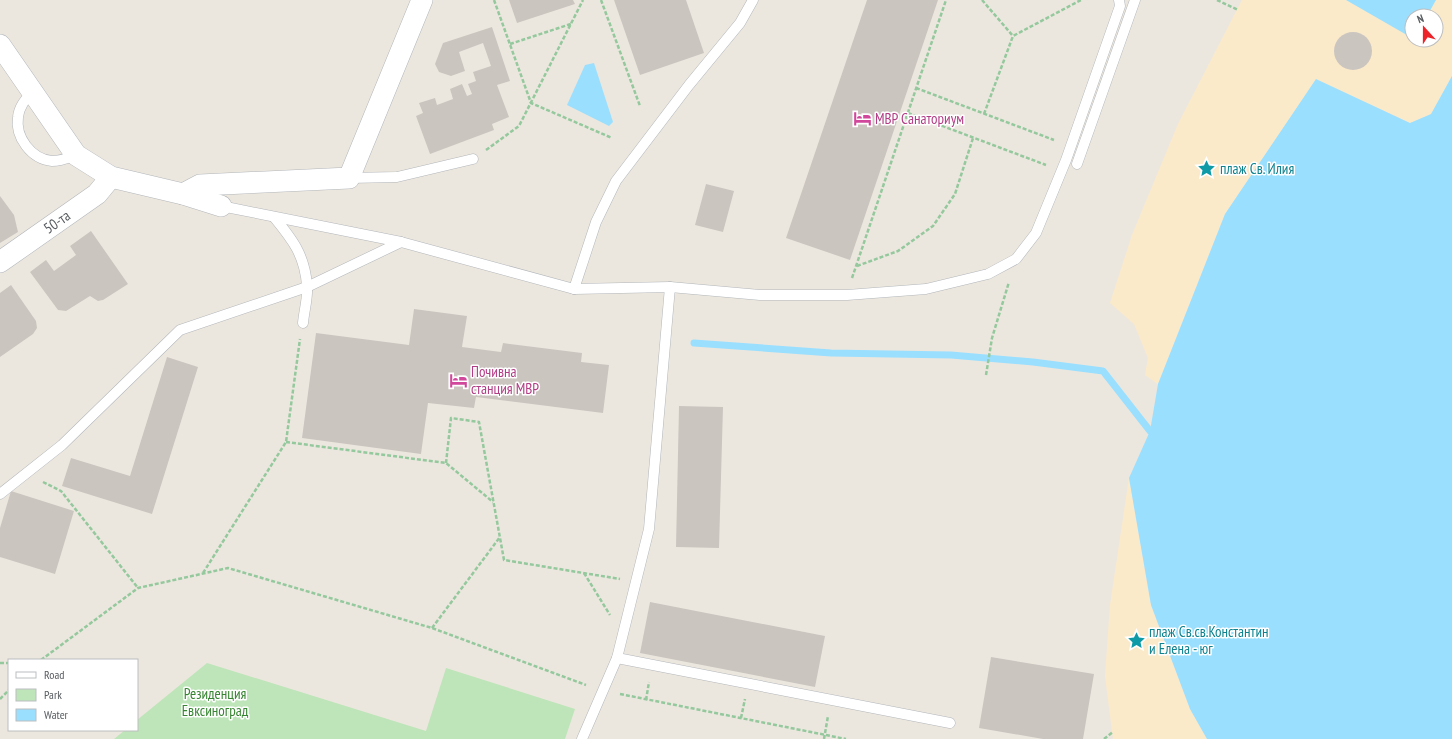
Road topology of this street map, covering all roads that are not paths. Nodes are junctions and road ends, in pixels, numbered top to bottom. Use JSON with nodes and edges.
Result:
{"nodes":[{"id":1,"x":422,"y":0,"type":"edge"},
{"id":2,"x":753,"y":0,"type":"edge"},
{"id":3,"x":1118,"y":0,"type":"edge"},
{"id":4,"x":1135,"y":0,"type":"edge"},
{"id":5,"x":0,"y":46,"type":"edge"},
{"id":6,"x":32,"y":93,"type":"junction"},
{"id":7,"x":76,"y":155,"type":"junction"},
{"id":8,"x":473,"y":159,"type":"road end"},
{"id":9,"x":1077,"y":164,"type":"dead end"},
{"id":10,"x":111,"y":177,"type":"junction"},
{"id":11,"x":349,"y":178,"type":"junction"},
{"id":12,"x":183,"y":194,"type":"junction"},
{"id":13,"x":221,"y":206,"type":"joint"},
{"id":14,"x":274,"y":216,"type":"junction"},
{"id":15,"x":402,"y":242,"type":"junction"},
{"id":16,"x":0,"y":262,"type":"edge"},
{"id":17,"x":307,"y":287,"type":"junction"},
{"id":18,"x":670,"y":287,"type":"junction"},
{"id":19,"x":574,"y":289,"type":"junction"},
{"id":20,"x":303,"y":323,"type":"road end"},
{"id":21,"x":0,"y":494,"type":"edge"},
{"id":22,"x":617,"y":658,"type":"junction"},
{"id":23,"x":950,"y":723,"type":"dead end"},
{"id":24,"x":582,"y":739,"type":"edge"}],
"edges":[{"from":1,"to":11,"type":"street"},
{"from":2,"to":19,"type":"lane"},
{"from":3,"to":18,"type":"lane"},
{"from":4,"to":9,"type":"lane"},
{"from":5,"to":6,"type":"street"},
{"from":6,"to":7,"type":"street"},
{"from":6,"to":7,"type":"lane"},
{"from":7,"to":10,"type":"street"},
{"from":8,"to":11,"type":"lane"},
{"from":10,"to":12,"type":"street"},
{"from":10,"to":16,"type":"street","name":"50-та"},
{"from":11,"to":12,"type":"street"},
{"from":12,"to":13,"type":"street"},
{"from":13,"to":14,"type":"lane"},
{"from":14,"to":15,"type":"lane"},
{"from":14,"to":17,"type":"lane"},
{"from":15,"to":17,"type":"lane"},
{"from":15,"to":19,"type":"lane"},
{"from":17,"to":20,"type":"lane"},
{"from":17,"to":21,"type":"lane"},
{"from":18,"to":19,"type":"lane"},
{"from":18,"to":22,"type":"lane"},
{"from":22,"to":23,"type":"lane"},
{"from":22,"to":24,"type":"lane"}]}
